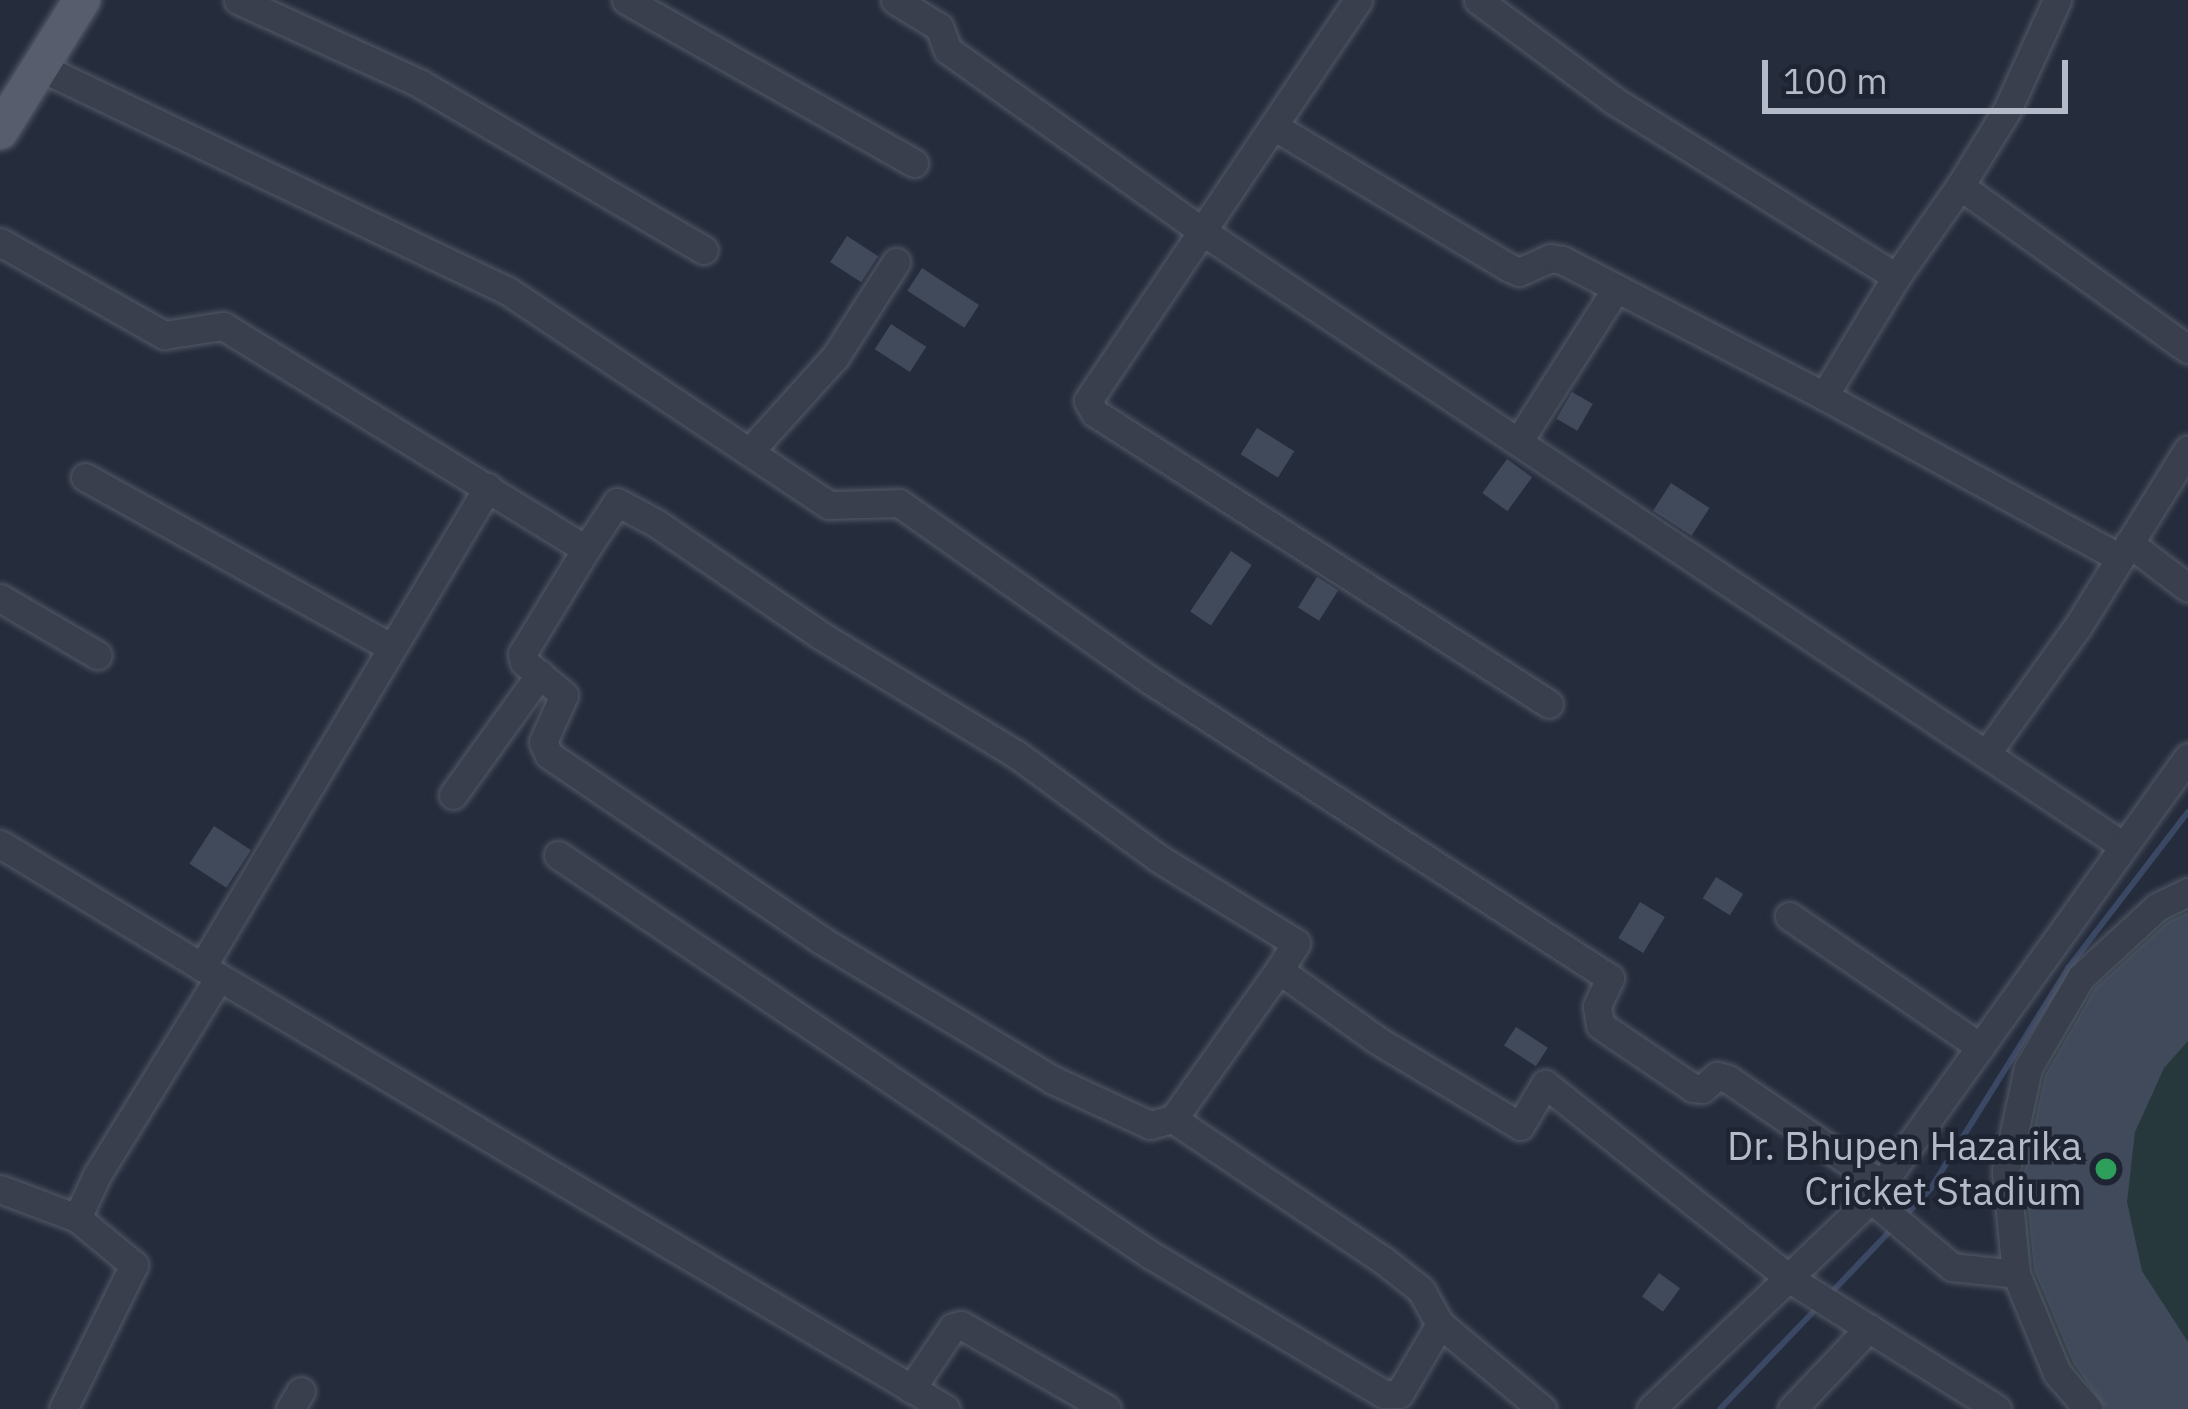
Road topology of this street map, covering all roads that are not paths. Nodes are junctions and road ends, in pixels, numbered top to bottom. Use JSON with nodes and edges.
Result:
{"nodes":[{"id":1,"x":82,"y":0,"type":"edge"},
{"id":2,"x":238,"y":0,"type":"edge"},
{"id":3,"x":626,"y":0,"type":"edge"},
{"id":4,"x":895,"y":0,"type":"edge"},
{"id":5,"x":1358,"y":0,"type":"edge"},
{"id":6,"x":1478,"y":0,"type":"edge"},
{"id":7,"x":2057,"y":0,"type":"edge"},
{"id":8,"x":40,"y":67,"type":"junction"},
{"id":9,"x":1275,"y":128,"type":"junction"},
{"id":10,"x":0,"y":131,"type":"edge"},
{"id":11,"x":914,"y":163,"type":"dead end"},
{"id":12,"x":1960,"y":185,"type":"junction"},
{"id":13,"x":1204,"y":233,"type":"junction"},
{"id":14,"x":0,"y":242,"type":"edge"},
{"id":15,"x":704,"y":250,"type":"dead end"},
{"id":16,"x":896,"y":262,"type":"dead end"},
{"id":17,"x":1896,"y":277,"type":"junction"},
{"id":18,"x":1616,"y":289,"type":"junction"},
{"id":19,"x":2188,"y":349,"type":"edge"},
{"id":20,"x":1824,"y":396,"type":"junction"},
{"id":21,"x":1518,"y":442,"type":"junction"},
{"id":22,"x":2188,"y":449,"type":"edge"},
{"id":23,"x":750,"y":451,"type":"junction"},
{"id":24,"x":85,"y":477,"type":"dead end"},
{"id":25,"x":488,"y":487,"type":"junction"},
{"id":26,"x":586,"y":549,"type":"junction"},
{"id":27,"x":2124,"y":551,"type":"junction"},
{"id":28,"x":2188,"y":588,"type":"edge"},
{"id":29,"x":0,"y":598,"type":"edge"},
{"id":30,"x":392,"y":648,"type":"junction"},
{"id":31,"x":97,"y":655,"type":"dead end"},
{"id":32,"x":540,"y":674,"type":"junction"},
{"id":33,"x":1549,"y":704,"type":"dead end"},
{"id":34,"x":1986,"y":754,"type":"junction"},
{"id":35,"x":2188,"y":757,"type":"edge"},
{"id":36,"x":453,"y":795,"type":"dead end"},
{"id":37,"x":0,"y":844,"type":"edge"},
{"id":38,"x":2122,"y":845,"type":"junction"},
{"id":39,"x":558,"y":855,"type":"dead end"},
{"id":40,"x":2188,"y":892,"type":"edge"},
{"id":41,"x":1789,"y":916,"type":"dead end"},
{"id":42,"x":1279,"y":970,"type":"junction"},
{"id":43,"x":210,"y":974,"type":"junction"},
{"id":44,"x":1980,"y":1047,"type":"junction"},
{"id":45,"x":1173,"y":1119,"type":"junction"},
{"id":46,"x":0,"y":1189,"type":"edge"},
{"id":47,"x":1882,"y":1200,"type":"junction"},
{"id":48,"x":77,"y":1218,"type":"junction"},
{"id":49,"x":2016,"y":1274,"type":"junction"},
{"id":50,"x":1790,"y":1279,"type":"junction"},
{"id":51,"x":1440,"y":1324,"type":"junction"},
{"id":52,"x":1869,"y":1328,"type":"junction"},
{"id":53,"x":911,"y":1388,"type":"junction"},
{"id":54,"x":63,"y":1409,"type":"edge"},
{"id":55,"x":946,"y":1409,"type":"edge"},
{"id":56,"x":1107,"y":1409,"type":"edge"},
{"id":57,"x":1541,"y":1409,"type":"edge"},
{"id":58,"x":1651,"y":1409,"type":"edge"},
{"id":59,"x":1792,"y":1409,"type":"edge"},
{"id":60,"x":1997,"y":1409,"type":"edge"},
{"id":61,"x":2088,"y":1409,"type":"edge"}],
"edges":[{"from":1,"to":8,"type":"main road"},
{"from":2,"to":15,"type":"street"},
{"from":3,"to":11,"type":"street"},
{"from":4,"to":13,"type":"street"},
{"from":5,"to":9,"type":"street"},
{"from":6,"to":17,"type":"street"},
{"from":7,"to":12,"type":"street"},
{"from":8,"to":10,"type":"main road"},
{"from":8,"to":23,"type":"street"},
{"from":9,"to":13,"type":"street"},
{"from":9,"to":18,"type":"street"},
{"from":12,"to":17,"type":"street"},
{"from":12,"to":19,"type":"street"},
{"from":13,"to":21,"type":"street"},
{"from":13,"to":33,"type":"street"},
{"from":14,"to":25,"type":"street"},
{"from":16,"to":23,"type":"street"},
{"from":17,"to":20,"type":"street"},
{"from":18,"to":20,"type":"street"},
{"from":18,"to":21,"type":"street"},
{"from":20,"to":27,"type":"street"},
{"from":21,"to":34,"type":"street"},
{"from":22,"to":27,"type":"street"},
{"from":23,"to":47,"type":"street"},
{"from":24,"to":30,"type":"street"},
{"from":25,"to":26,"type":"street"},
{"from":25,"to":30,"type":"street"},
{"from":26,"to":32,"type":"street"},
{"from":26,"to":42,"type":"street"},
{"from":27,"to":28,"type":"street"},
{"from":27,"to":34,"type":"street"},
{"from":29,"to":31,"type":"street"},
{"from":30,"to":43,"type":"street"},
{"from":32,"to":36,"type":"street"},
{"from":32,"to":45,"type":"street"},
{"from":34,"to":38,"type":"street"},
{"from":35,"to":38,"type":"street"},
{"from":37,"to":43,"type":"street"},
{"from":38,"to":44,"type":"street"},
{"from":39,"to":51,"type":"street"},
{"from":40,"to":49,"type":"street"},
{"from":41,"to":44,"type":"street"},
{"from":42,"to":45,"type":"street"},
{"from":42,"to":50,"type":"street"},
{"from":43,"to":48,"type":"street"},
{"from":43,"to":53,"type":"street"},
{"from":44,"to":47,"type":"street"},
{"from":45,"to":51,"type":"street"},
{"from":46,"to":48,"type":"street"},
{"from":47,"to":49,"type":"street"},
{"from":47,"to":50,"type":"street"},
{"from":48,"to":54,"type":"street"},
{"from":49,"to":61,"type":"street"},
{"from":50,"to":52,"type":"street"},
{"from":50,"to":58,"type":"street"},
{"from":51,"to":57,"type":"street"},
{"from":52,"to":59,"type":"street"},
{"from":52,"to":60,"type":"street"},
{"from":53,"to":55,"type":"street"},
{"from":53,"to":56,"type":"street"}]}
